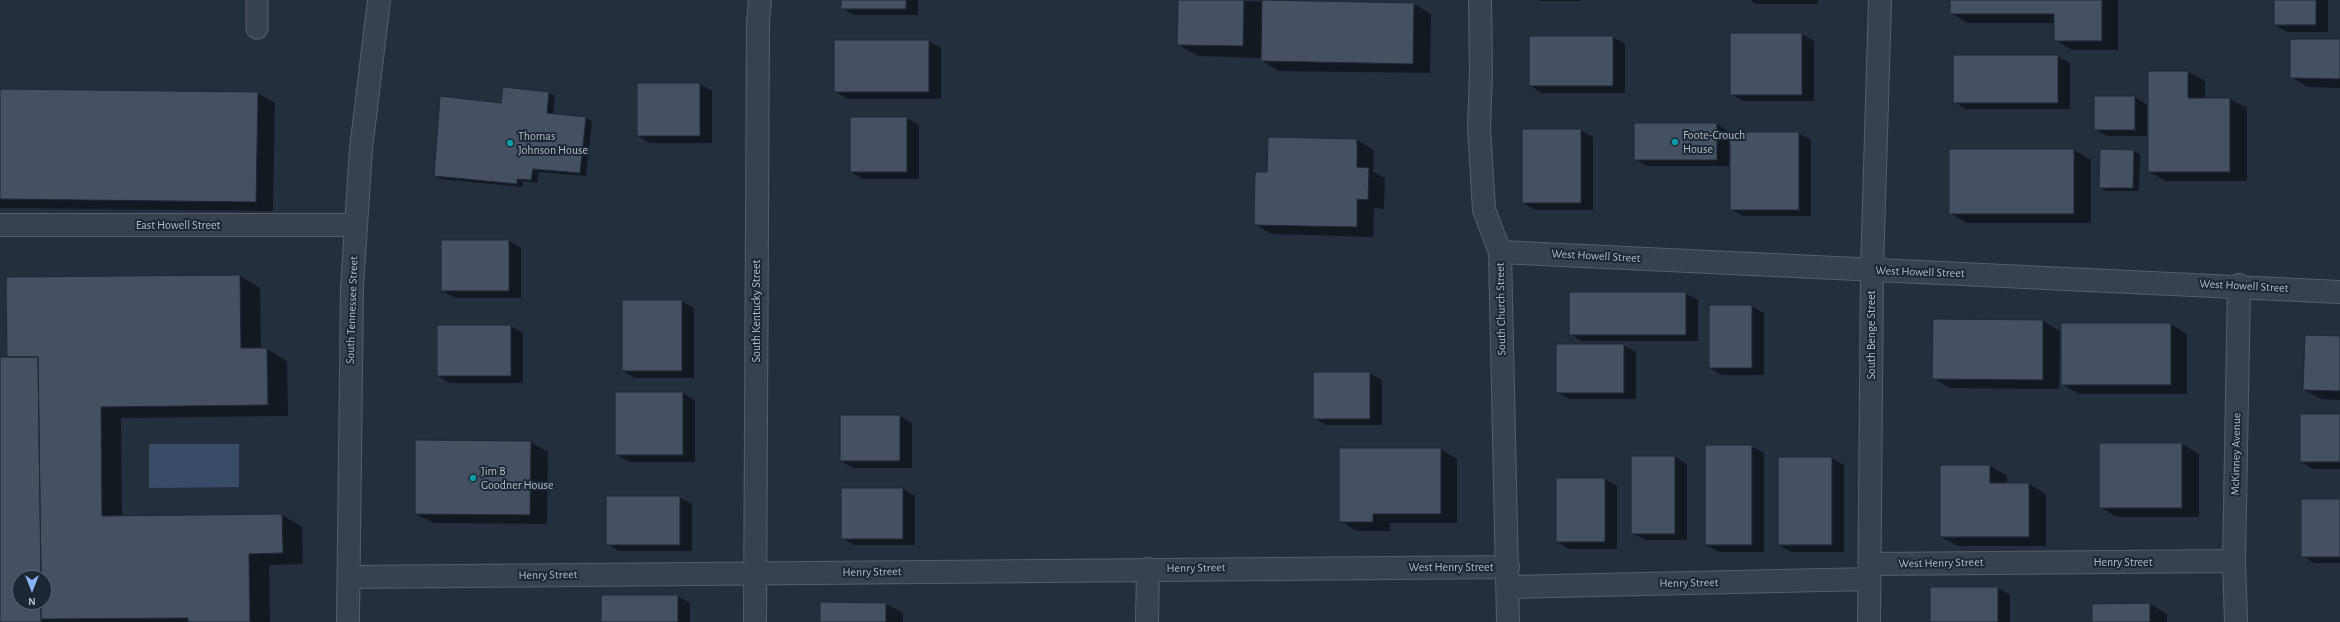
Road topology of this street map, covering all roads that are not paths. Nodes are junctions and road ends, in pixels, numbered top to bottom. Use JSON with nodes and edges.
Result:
{"nodes":[{"id":1,"x":257,"y":0,"type":"edge"},
{"id":2,"x":379,"y":0,"type":"edge"},
{"id":3,"x":760,"y":0,"type":"edge"},
{"id":4,"x":1480,"y":0,"type":"edge"},
{"id":5,"x":1880,"y":0,"type":"edge"},
{"id":6,"x":257,"y":28,"type":"dead end"},
{"id":7,"x":0,"y":225,"type":"edge"},
{"id":8,"x":355,"y":225,"type":"junction"},
{"id":9,"x":1500,"y":252,"type":"junction"},
{"id":10,"x":1872,"y":270,"type":"junction"},
{"id":11,"x":2239,"y":286,"type":"junction"},
{"id":12,"x":2340,"y":292,"type":"edge"},
{"id":13,"x":2234,"y":561,"type":"junction"},
{"id":14,"x":2012,"y":562,"type":"joint"},
{"id":15,"x":1395,"y":566,"type":"joint"},
{"id":16,"x":1148,"y":569,"type":"junction"},
{"id":17,"x":1870,"y":571,"type":"junction"},
{"id":18,"x":754,"y":573,"type":"junction"},
{"id":19,"x":349,"y":577,"type":"junction"},
{"id":20,"x":1508,"y":577,"type":"junction"},
{"id":21,"x":348,"y":622,"type":"edge"},
{"id":22,"x":754,"y":622,"type":"edge"},
{"id":23,"x":1147,"y":622,"type":"edge"},
{"id":24,"x":1508,"y":622,"type":"edge"},
{"id":25,"x":1869,"y":622,"type":"edge"},
{"id":26,"x":2236,"y":622,"type":"edge"}],
"edges":[{"from":1,"to":6,"type":"lane"},
{"from":2,"to":8,"type":"street","name":"South Tennessee Street"},
{"from":3,"to":18,"type":"street","name":"South Kentucky Street"},
{"from":4,"to":9,"type":"street","name":"South Church Street"},
{"from":5,"to":10,"type":"street","name":"South Benge Street"},
{"from":7,"to":8,"type":"street","name":"East Howell Street"},
{"from":8,"to":19,"type":"street","name":"South Tennessee Street"},
{"from":9,"to":10,"type":"street","name":"West Howell Street"},
{"from":9,"to":20,"type":"street","name":"South Church Street"},
{"from":10,"to":11,"type":"street","name":"West Howell Street"},
{"from":10,"to":17,"type":"street","name":"South Benge Street"},
{"from":11,"to":12,"type":"street","name":"West Howell Street"},
{"from":11,"to":13,"type":"street","name":"McKinney Avenue"},
{"from":13,"to":14,"type":"street","name":"Henry Street"},
{"from":13,"to":26,"type":"street","name":"McKinney Avenue"},
{"from":14,"to":17,"type":"street","name":"West Henry Street"},
{"from":15,"to":16,"type":"street","name":"Henry Street"},
{"from":15,"to":20,"type":"street","name":"West Henry Street"},
{"from":16,"to":18,"type":"street","name":"Henry Street"},
{"from":16,"to":23,"type":"street"},
{"from":17,"to":20,"type":"street","name":"Henry Street"},
{"from":17,"to":25,"type":"street","name":"South Benge Street"},
{"from":18,"to":19,"type":"street","name":"Henry Street"},
{"from":18,"to":22,"type":"street","name":"South Kentucky Street"},
{"from":19,"to":21,"type":"street","name":"South Tennessee Street"},
{"from":20,"to":24,"type":"street","name":"South Church Street"}]}
